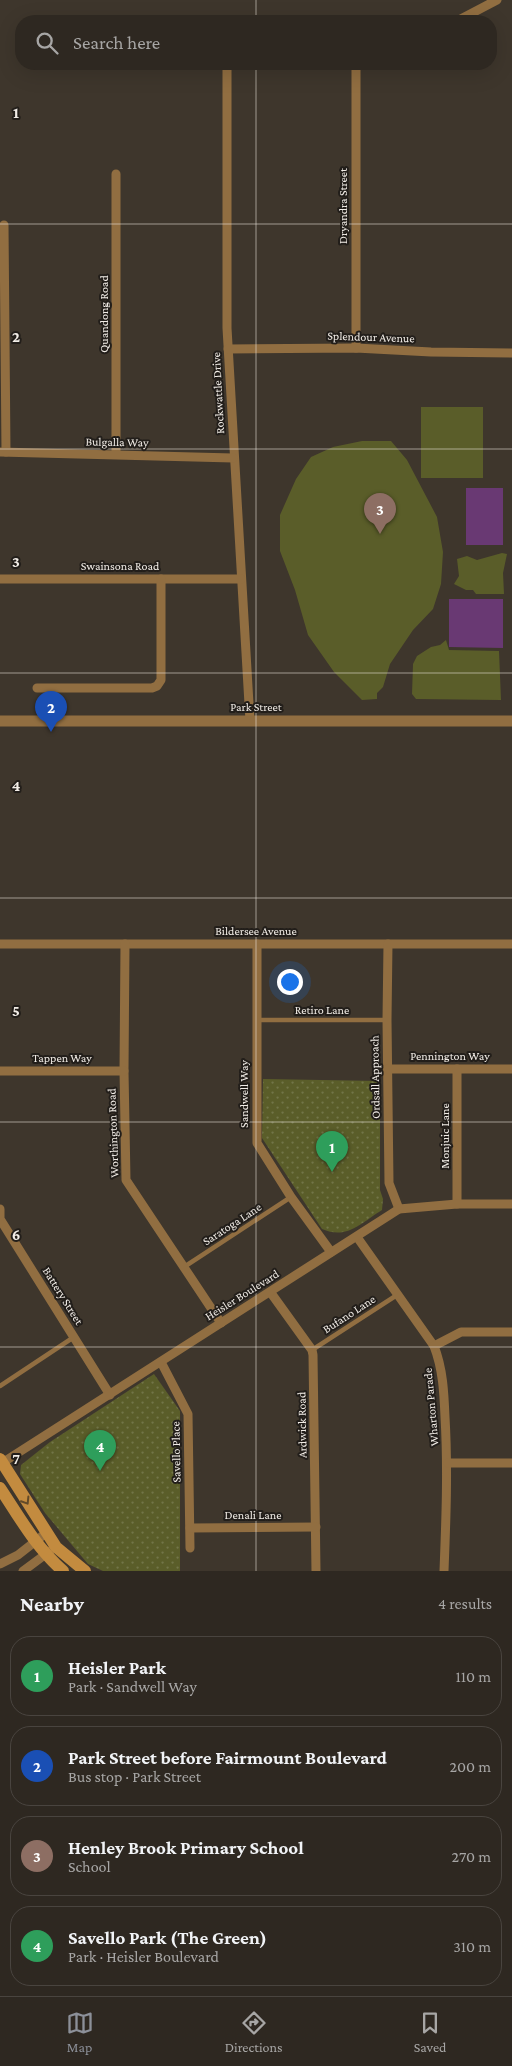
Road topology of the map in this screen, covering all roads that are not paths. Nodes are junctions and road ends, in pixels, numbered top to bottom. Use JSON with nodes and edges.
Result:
{"nodes":[{"id":1,"x":497,"y":0,"type":"edge"},
{"id":2,"x":468,"y":15,"type":"edge"},
{"id":3,"x":227,"y":70,"type":"edge"},
{"id":4,"x":356,"y":70,"type":"edge"},
{"id":5,"x":116,"y":174,"type":"dead end"},
{"id":6,"x":4,"y":225,"type":"dead end"},
{"id":7,"x":356,"y":348,"type":"junction"},
{"id":8,"x":228,"y":349,"type":"junction"},
{"id":9,"x":512,"y":353,"type":"edge"},
{"id":10,"x":3,"y":452,"type":"edge"},
{"id":11,"x":116,"y":454,"type":"junction"},
{"id":12,"x":233,"y":458,"type":"junction"},
{"id":13,"x":0,"y":579,"type":"edge"},
{"id":14,"x":161,"y":579,"type":"junction"},
{"id":15,"x":241,"y":579,"type":"junction"},
{"id":16,"x":37,"y":688,"type":"dead end"},
{"id":17,"x":0,"y":721,"type":"edge"},
{"id":18,"x":250,"y":721,"type":"junction"},
{"id":19,"x":512,"y":721,"type":"edge"},
{"id":20,"x":0,"y":944,"type":"edge"},
{"id":21,"x":126,"y":944,"type":"junction"},
{"id":22,"x":257,"y":944,"type":"junction"},
{"id":23,"x":388,"y":944,"type":"junction"},
{"id":24,"x":512,"y":944,"type":"edge"},
{"id":25,"x":258,"y":1020,"type":"junction"},
{"id":26,"x":387,"y":1020,"type":"junction"},
{"id":27,"x":388,"y":1069,"type":"junction"},
{"id":28,"x":457,"y":1069,"type":"junction"},
{"id":29,"x":512,"y":1069,"type":"edge"},
{"id":30,"x":0,"y":1071,"type":"edge"},
{"id":31,"x":124,"y":1071,"type":"junction"},
{"id":32,"x":291,"y":1197,"type":"junction"},
{"id":33,"x":457,"y":1204,"type":"junction"},
{"id":34,"x":512,"y":1204,"type":"edge"},
{"id":35,"x":0,"y":1209,"type":"edge"},
{"id":36,"x":399,"y":1209,"type":"junction"},
{"id":37,"x":357,"y":1237,"type":"junction"},
{"id":38,"x":331,"y":1252,"type":"junction"},
{"id":39,"x":184,"y":1267,"type":"junction"},
{"id":40,"x":271,"y":1292,"type":"junction"},
{"id":41,"x":397,"y":1295,"type":"junction"},
{"id":42,"x":221,"y":1323,"type":"junction"},
{"id":43,"x":512,"y":1332,"type":"edge"},
{"id":44,"x":74,"y":1337,"type":"junction"},
{"id":45,"x":434,"y":1346,"type":"junction"},
{"id":46,"x":312,"y":1350,"type":"junction"},
{"id":47,"x":161,"y":1362,"type":"junction"},
{"id":48,"x":0,"y":1386,"type":"edge"},
{"id":49,"x":110,"y":1395,"type":"junction"},
{"id":50,"x":1,"y":1461,"type":"edge"},
{"id":51,"x":448,"y":1463,"type":"junction"},
{"id":52,"x":512,"y":1463,"type":"edge"},
{"id":53,"x":0,"y":1488,"type":"edge"},
{"id":54,"x":316,"y":1527,"type":"junction"},
{"id":55,"x":190,"y":1528,"type":"junction"},
{"id":56,"x":46,"y":1534,"type":"junction"},
{"id":57,"x":35,"y":1542,"type":"junction"},
{"id":58,"x":56,"y":1547,"type":"junction"},
{"id":59,"x":190,"y":1548,"type":"dead end"},
{"id":60,"x":45,"y":1555,"type":"junction"},
{"id":61,"x":0,"y":1564,"type":"edge"},
{"id":62,"x":23,"y":1571,"type":"edge"},
{"id":63,"x":63,"y":1571,"type":"edge"},
{"id":64,"x":85,"y":1571,"type":"edge"},
{"id":65,"x":316,"y":1571,"type":"edge"},
{"id":66,"x":444,"y":1571,"type":"edge"}],
"edges":[{"from":1,"to":2,"type":"street"},
{"from":3,"to":8,"type":"street","name":"Rockwattle Drive"},
{"from":4,"to":7,"type":"street","name":"Dryandra Street"},
{"from":5,"to":11,"type":"street","name":"Quandong Road"},
{"from":6,"to":10,"type":"street"},
{"from":7,"to":8,"type":"street","name":"Splendour Avenue"},
{"from":7,"to":9,"type":"street","name":"Splendour Avenue"},
{"from":8,"to":12,"type":"street","name":"Rockwattle Drive"},
{"from":10,"to":11,"type":"street","name":"Bulgalla Way"},
{"from":11,"to":12,"type":"street","name":"Bulgalla Way"},
{"from":12,"to":15,"type":"street","name":"Rockwattle Drive"},
{"from":13,"to":14,"type":"street","name":"Swainsona Road"},
{"from":14,"to":15,"type":"street","name":"Swainsona Road"},
{"from":14,"to":16,"type":"street"},
{"from":15,"to":18,"type":"street","name":"Rockwattle Drive"},
{"from":17,"to":18,"type":"street","name":"Park Street"},
{"from":18,"to":19,"type":"street","name":"Park Street"},
{"from":20,"to":21,"type":"street","name":"Bildersee Avenue"},
{"from":21,"to":22,"type":"street","name":"Bildersee Avenue"},
{"from":21,"to":31,"type":"street","name":"Worthington Road"},
{"from":22,"to":23,"type":"street","name":"Bildersee Avenue"},
{"from":22,"to":25,"type":"street","name":"Sandwell Way"},
{"from":23,"to":24,"type":"street","name":"Bildersee Avenue"},
{"from":23,"to":26,"type":"street","name":"Ordsall Approach"},
{"from":25,"to":26,"type":"lane","name":"Retiro Lane"},
{"from":25,"to":32,"type":"street","name":"Sandwell Way"},
{"from":26,"to":27,"type":"street","name":"Ordsall Approach"},
{"from":27,"to":28,"type":"street","name":"Pennington Way"},
{"from":27,"to":36,"type":"street","name":"Ordsall Approach"},
{"from":28,"to":29,"type":"street","name":"Pennington Way"},
{"from":28,"to":33,"type":"street","name":"Monjuic Lane"},
{"from":30,"to":31,"type":"street","name":"Tappen Way"},
{"from":31,"to":39,"type":"street","name":"Worthington Road"},
{"from":32,"to":38,"type":"street","name":"Sandwell Way"},
{"from":32,"to":39,"type":"lane","name":"Saratoga Lane"},
{"from":33,"to":34,"type":"street","name":"Heisler Boulevard"},
{"from":33,"to":36,"type":"street","name":"Heisler Boulevard"},
{"from":35,"to":44,"type":"street","name":"Battery Street"},
{"from":36,"to":37,"type":"street","name":"Heisler Boulevard"},
{"from":37,"to":38,"type":"street","name":"Heisler Boulevard"},
{"from":37,"to":41,"type":"street","name":"Wharton Parade"},
{"from":38,"to":40,"type":"street","name":"Heisler Boulevard"},
{"from":39,"to":42,"type":"street","name":"Worthington Road"},
{"from":40,"to":42,"type":"street","name":"Heisler Boulevard"},
{"from":40,"to":46,"type":"street"},
{"from":41,"to":45,"type":"street","name":"Wharton Parade"},
{"from":41,"to":46,"type":"lane","name":"Bufano Lane"},
{"from":42,"to":47,"type":"street","name":"Heisler Boulevard"},
{"from":43,"to":45,"type":"street"},
{"from":44,"to":48,"type":"lane"},
{"from":44,"to":49,"type":"street","name":"Battery Street"},
{"from":45,"to":51,"type":"street","name":"Wharton Parade"},
{"from":46,"to":54,"type":"street","name":"Ardwick Road"},
{"from":47,"to":49,"type":"street","name":"Heisler Boulevard"},
{"from":47,"to":55,"type":"street","name":"Savello Place"},
{"from":49,"to":50,"type":"street","name":"Heisler Boulevard"},
{"from":50,"to":56,"type":"main road","one_way":true},
{"from":51,"to":52,"type":"street"},
{"from":51,"to":66,"type":"street","name":"Wharton Parade"},
{"from":53,"to":57,"type":"main road"},
{"from":54,"to":55,"type":"street","name":"Denali Lane"},
{"from":54,"to":65,"type":"street","name":"Ardwick Road"},
{"from":55,"to":59,"type":"street","name":"Savello Place"},
{"from":56,"to":57,"type":"street"},
{"from":56,"to":58,"type":"main road"},
{"from":57,"to":60,"type":"main road"},
{"from":57,"to":61,"type":"street"},
{"from":58,"to":60,"type":"street"},
{"from":58,"to":64,"type":"main road"},
{"from":60,"to":62,"type":"street"},
{"from":60,"to":63,"type":"main road"}]}
